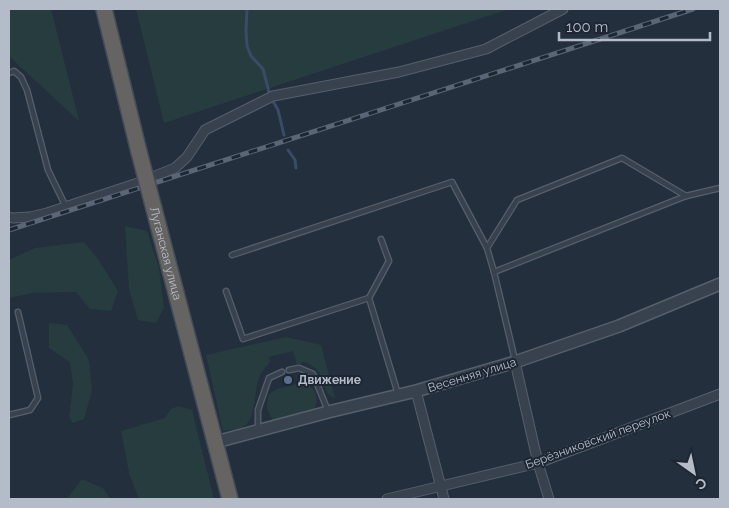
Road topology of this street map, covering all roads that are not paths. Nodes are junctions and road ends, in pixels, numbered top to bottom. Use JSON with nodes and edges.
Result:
{"nodes":[{"id":1,"x":104,"y":9,"type":"edge"},
{"id":2,"x":563,"y":9,"type":"edge"},
{"id":3,"x":9,"y":74,"type":"edge"},
{"id":4,"x":720,"y":188,"type":"edge"},
{"id":5,"x":686,"y":196,"type":"junction"},
{"id":6,"x":66,"y":207,"type":"junction"},
{"id":7,"x":9,"y":217,"type":"edge"},
{"id":8,"x":381,"y":239,"type":"dead end"},
{"id":9,"x":488,"y":248,"type":"junction"},
{"id":10,"x":232,"y":255,"type":"dead end"},
{"id":11,"x":494,"y":272,"type":"junction"},
{"id":12,"x":720,"y":284,"type":"edge"},
{"id":13,"x":226,"y":291,"type":"dead end"},
{"id":14,"x":369,"y":298,"type":"junction"},
{"id":15,"x":18,"y":312,"type":"dead end"},
{"id":16,"x":515,"y":362,"type":"junction"},
{"id":17,"x":289,"y":370,"type":"dead end"},
{"id":18,"x":282,"y":372,"type":"dead end"},
{"id":19,"x":416,"y":391,"type":"junction"},
{"id":20,"x":720,"y":394,"type":"edge"},
{"id":21,"x":398,"y":396,"type":"junction"},
{"id":22,"x":328,"y":412,"type":"junction"},
{"id":23,"x":9,"y":415,"type":"edge"},
{"id":24,"x":258,"y":431,"type":"junction"},
{"id":25,"x":216,"y":442,"type":"junction"},
{"id":26,"x":538,"y":463,"type":"junction"},
{"id":27,"x":440,"y":486,"type":"junction"},
{"id":28,"x":230,"y":499,"type":"edge"},
{"id":29,"x":388,"y":499,"type":"edge"},
{"id":30,"x":444,"y":499,"type":"edge"},
{"id":31,"x":549,"y":499,"type":"edge"}],
"edges":[{"from":1,"to":25,"type":"highway","name":"Луганская улица","bridge":true},
{"from":2,"to":6,"type":"street"},
{"from":3,"to":6,"type":"lane"},
{"from":4,"to":5,"type":"lane"},
{"from":5,"to":9,"type":"lane"},
{"from":5,"to":11,"type":"lane"},
{"from":6,"to":7,"type":"street"},
{"from":8,"to":14,"type":"lane"},
{"from":9,"to":10,"type":"lane"},
{"from":9,"to":11,"type":"lane"},
{"from":11,"to":16,"type":"lane"},
{"from":12,"to":16,"type":"street","name":"Весенняя улица"},
{"from":13,"to":14,"type":"lane"},
{"from":14,"to":21,"type":"lane"},
{"from":15,"to":23,"type":"lane"},
{"from":16,"to":19,"type":"street","name":"Весенняя улица"},
{"from":16,"to":26,"type":"street"},
{"from":17,"to":22,"type":"lane"},
{"from":18,"to":24,"type":"lane"},
{"from":19,"to":21,"type":"street","name":"Весенняя улица"},
{"from":19,"to":27,"type":"street"},
{"from":20,"to":26,"type":"street","name":"Берёзниковский переулок"},
{"from":21,"to":22,"type":"street","name":"Весенняя улица"},
{"from":22,"to":24,"type":"street","name":"Весенняя улица"},
{"from":24,"to":25,"type":"street","name":"Весенняя улица"},
{"from":25,"to":28,"type":"highway","name":"Луганская улица"},
{"from":26,"to":27,"type":"street","name":"Берёзниковский переулок"},
{"from":26,"to":31,"type":"street"},
{"from":27,"to":29,"type":"street","name":"Берёзниковский переулок"},
{"from":27,"to":30,"type":"street"}]}
